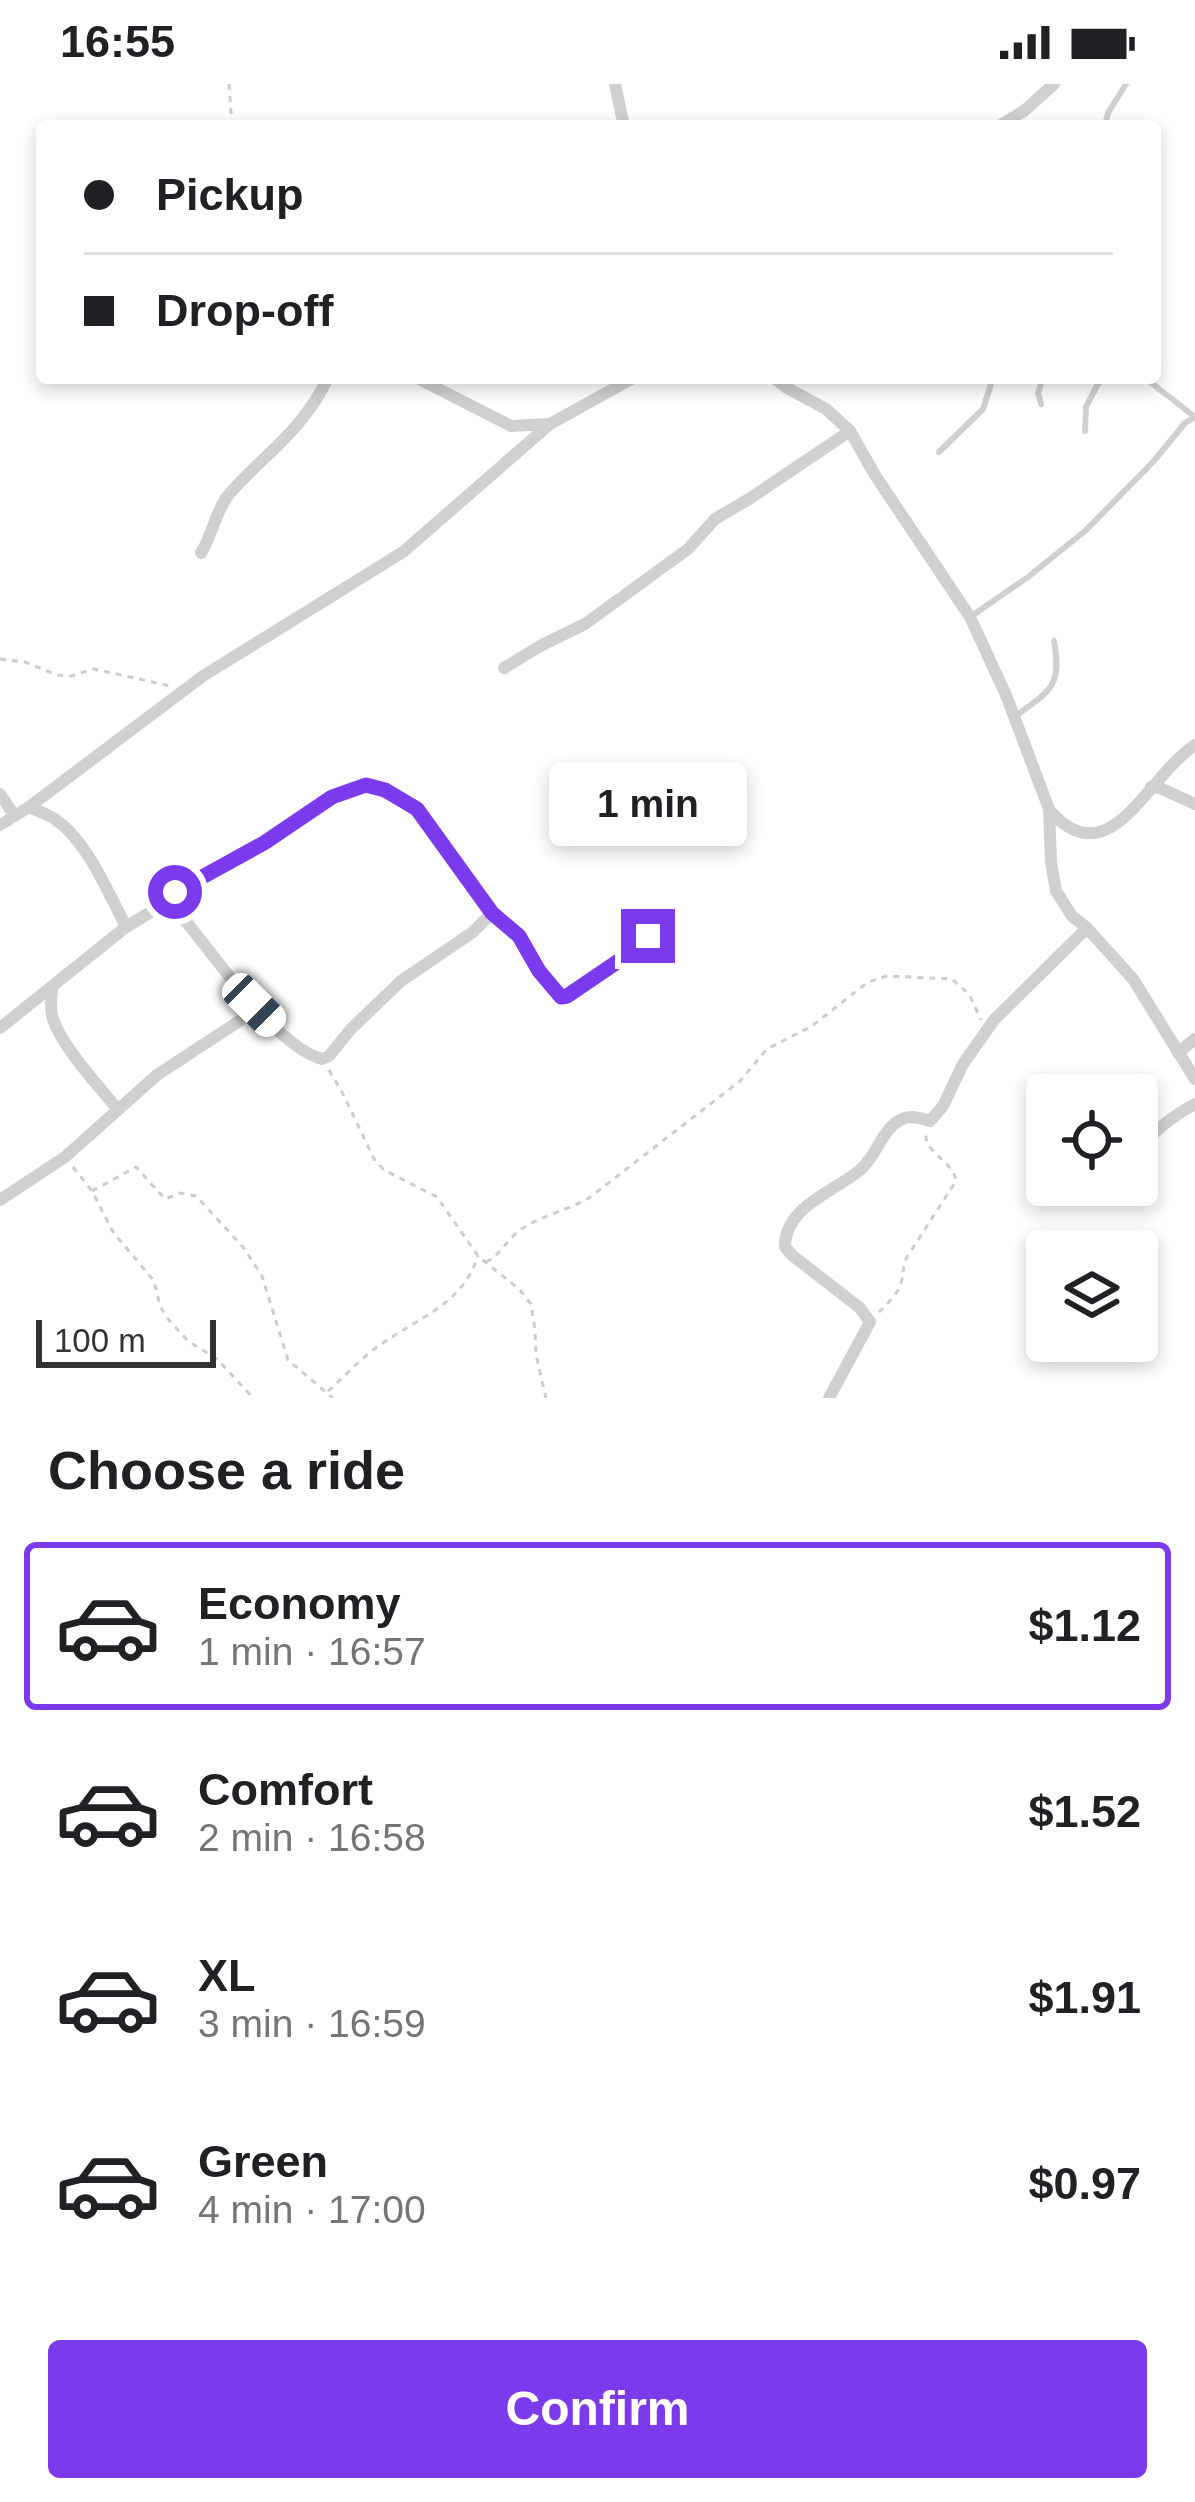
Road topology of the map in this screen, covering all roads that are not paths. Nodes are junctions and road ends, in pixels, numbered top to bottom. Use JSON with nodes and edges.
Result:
{"nodes":[{"id":1,"x":615,"y":84,"type":"edge"},
{"id":2,"x":1054,"y":84,"type":"edge"},
{"id":3,"x":1126,"y":84,"type":"edge"},
{"id":4,"x":1025,"y":119,"type":"edge"},
{"id":5,"x":623,"y":120,"type":"edge"},
{"id":6,"x":1107,"y":120,"type":"edge"},
{"id":7,"x":325,"y":384,"type":"edge"},
{"id":8,"x":429,"y":384,"type":"edge"},
{"id":9,"x":622,"y":384,"type":"edge"},
{"id":10,"x":782,"y":384,"type":"edge"},
{"id":11,"x":991,"y":384,"type":"edge"},
{"id":12,"x":1041,"y":384,"type":"edge"},
{"id":13,"x":1098,"y":384,"type":"edge"},
{"id":14,"x":1153,"y":384,"type":"edge"},
{"id":15,"x":1041,"y":404,"type":"dead end"},
{"id":16,"x":550,"y":424,"type":"junction"},
{"id":17,"x":1085,"y":430,"type":"dead end"},
{"id":18,"x":850,"y":431,"type":"junction"},
{"id":19,"x":939,"y":452,"type":"dead end"},
{"id":20,"x":201,"y":553,"type":"dead end"},
{"id":21,"x":970,"y":617,"type":"junction"},
{"id":22,"x":1054,"y":641,"type":"dead end"},
{"id":23,"x":504,"y":668,"type":"dead end"},
{"id":24,"x":1014,"y":717,"type":"junction"},
{"id":25,"x":1195,"y":745,"type":"edge"},
{"id":26,"x":1150,"y":788,"type":"junction"},
{"id":27,"x":0,"y":794,"type":"edge"},
{"id":28,"x":1195,"y":804,"type":"edge"},
{"id":29,"x":29,"y":807,"type":"junction"},
{"id":30,"x":1049,"y":809,"type":"junction"},
{"id":31,"x":14,"y":815,"type":"junction"},
{"id":32,"x":0,"y":825,"type":"edge"},
{"id":33,"x":158,"y":907,"type":"junction"},
{"id":34,"x":492,"y":913,"type":"junction"},
{"id":35,"x":126,"y":927,"type":"junction"},
{"id":36,"x":1088,"y":928,"type":"junction"},
{"id":37,"x":648,"y":936,"type":"dead end"},
{"id":38,"x":52,"y":988,"type":"junction"},
{"id":39,"x":254,"y":1005,"type":"junction"},
{"id":40,"x":0,"y":1028,"type":"edge"},
{"id":41,"x":1195,"y":1039,"type":"edge"},
{"id":42,"x":1178,"y":1053,"type":"junction"},
{"id":43,"x":1195,"y":1079,"type":"edge"},
{"id":44,"x":1195,"y":1104,"type":"edge"},
{"id":45,"x":118,"y":1110,"type":"junction"},
{"id":46,"x":1158,"y":1129,"type":"edge"},
{"id":47,"x":0,"y":1200,"type":"edge"},
{"id":48,"x":829,"y":1398,"type":"edge"}],
"edges":[{"from":1,"to":5,"type":"street"},
{"from":2,"to":4,"type":"street"},
{"from":3,"to":6,"type":"lane"},
{"from":7,"to":20,"type":"street"},
{"from":8,"to":16,"type":"street"},
{"from":9,"to":16,"type":"street"},
{"from":10,"to":18,"type":"street"},
{"from":11,"to":19,"type":"lane"},
{"from":12,"to":15,"type":"lane"},
{"from":13,"to":17,"type":"lane"},
{"from":14,"to":21,"type":"lane"},
{"from":16,"to":29,"type":"street"},
{"from":18,"to":21,"type":"street"},
{"from":18,"to":23,"type":"street"},
{"from":21,"to":24,"type":"street"},
{"from":22,"to":24,"type":"lane"},
{"from":24,"to":30,"type":"street"},
{"from":25,"to":26,"type":"street"},
{"from":26,"to":28,"type":"street"},
{"from":26,"to":30,"type":"street"},
{"from":27,"to":31,"type":"street"},
{"from":29,"to":31,"type":"street"},
{"from":29,"to":35,"type":"street"},
{"from":30,"to":36,"type":"street"},
{"from":31,"to":32,"type":"street"},
{"from":33,"to":34,"type":"street"},
{"from":33,"to":35,"type":"street"},
{"from":33,"to":39,"type":"street"},
{"from":34,"to":37,"type":"street"},
{"from":34,"to":39,"type":"street"},
{"from":35,"to":38,"type":"street"},
{"from":36,"to":42,"type":"street"},
{"from":36,"to":48,"type":"street"},
{"from":38,"to":40,"type":"street"},
{"from":38,"to":45,"type":"street"},
{"from":39,"to":45,"type":"street"},
{"from":41,"to":42,"type":"street"},
{"from":42,"to":43,"type":"street"},
{"from":44,"to":46,"type":"street"},
{"from":45,"to":47,"type":"street"}]}
